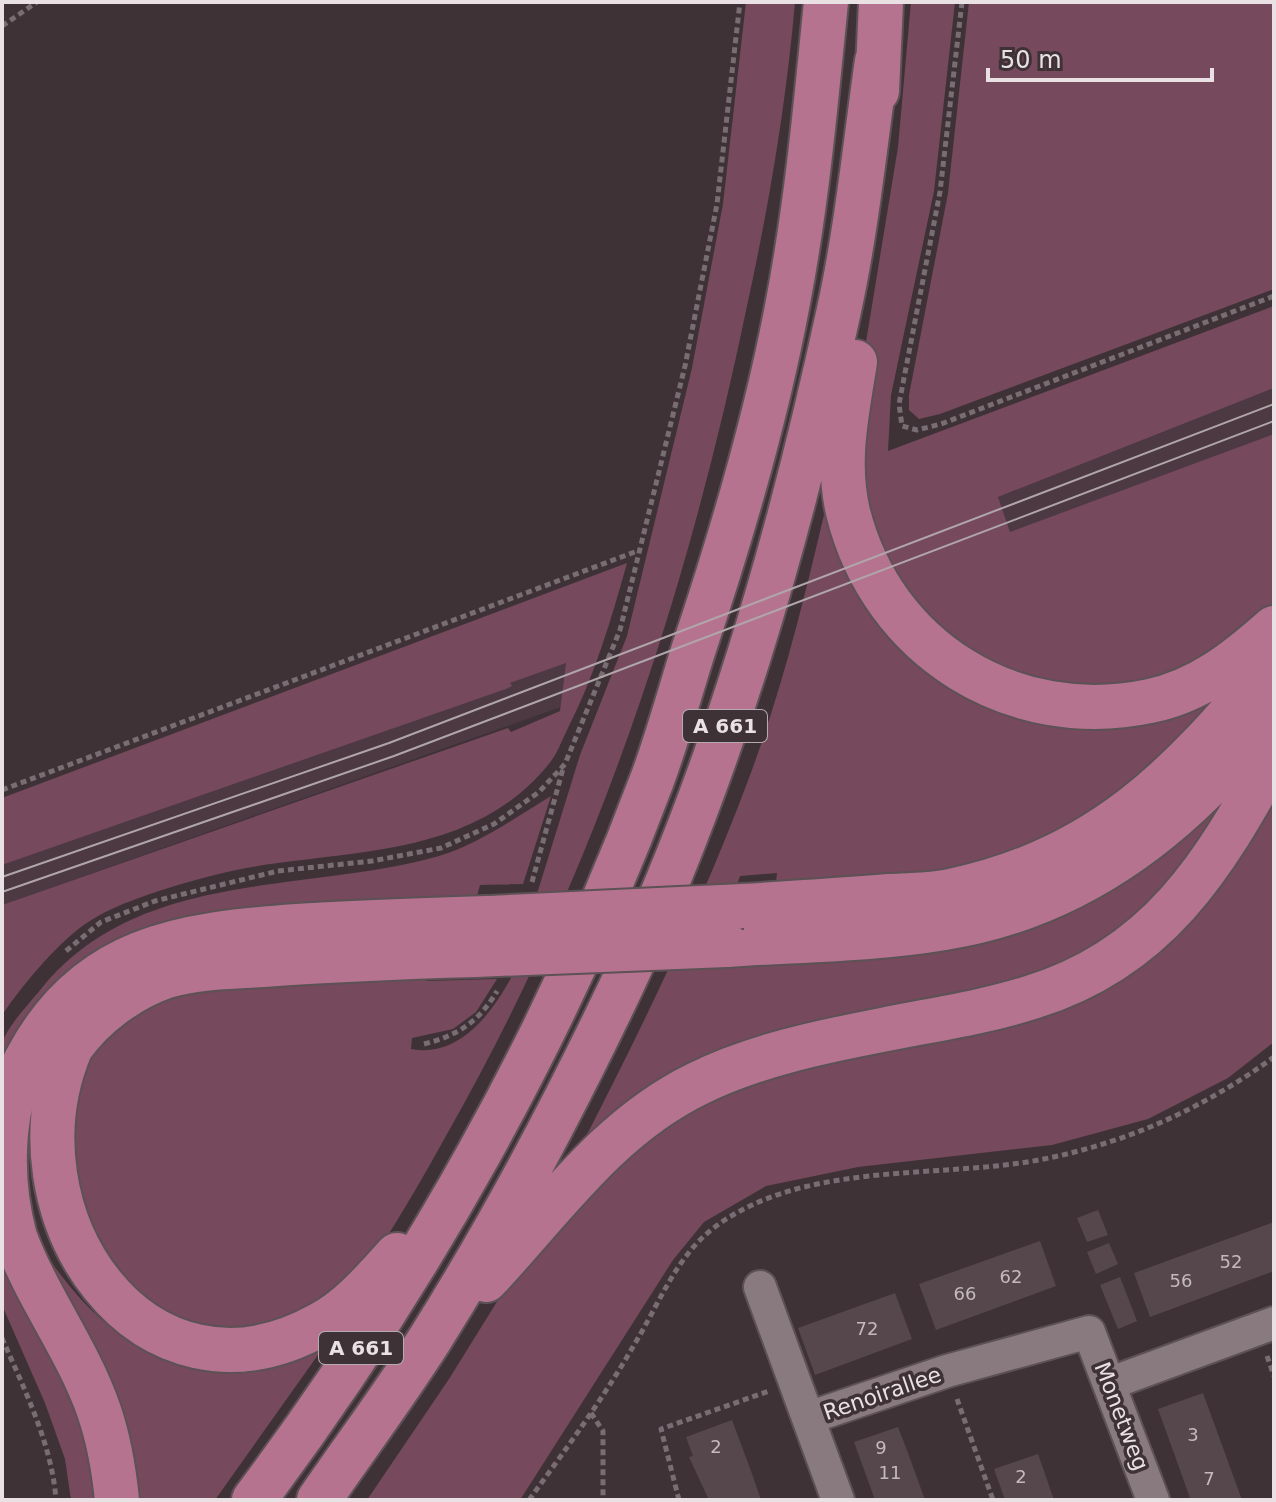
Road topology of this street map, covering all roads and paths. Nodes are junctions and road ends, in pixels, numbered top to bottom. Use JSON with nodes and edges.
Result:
{"nodes":[{"id":1,"x":37,"y":2,"type":"edge"},
{"id":2,"x":740,"y":2,"type":"edge"},
{"id":3,"x":826,"y":2,"type":"edge"},
{"id":4,"x":881,"y":2,"type":"edge"},
{"id":5,"x":962,"y":2,"type":"edge"},
{"id":6,"x":2,"y":26,"type":"edge"},
{"id":7,"x":877,"y":61,"type":"junction"},
{"id":8,"x":1274,"y":296,"type":"edge"},
{"id":9,"x":641,"y":550,"type":"junction"},
{"id":10,"x":1274,"y":628,"type":"edge"},
{"id":11,"x":1274,"y":662,"type":"edge"},
{"id":12,"x":1274,"y":709,"type":"edge"},
{"id":13,"x":1274,"y":755,"type":"edge"},
{"id":14,"x":2,"y":790,"type":"edge"},
{"id":15,"x":735,"y":925,"type":"junction"},
{"id":16,"x":482,"y":936,"type":"junction"},
{"id":17,"x":60,"y":956,"type":"dead end"},
{"id":18,"x":1274,"y":1057,"type":"edge"},
{"id":19,"x":459,"y":1189,"type":"junction"},
{"id":20,"x":760,"y":1287,"type":"dead end"},
{"id":21,"x":1274,"y":1323,"type":"edge"},
{"id":22,"x":1089,"y":1332,"type":"joint"},
{"id":23,"x":2,"y":1338,"type":"edge"},
{"id":24,"x":429,"y":1340,"type":"junction"},
{"id":25,"x":947,"y":1371,"type":"junction"},
{"id":26,"x":797,"y":1382,"type":"junction"},
{"id":27,"x":1111,"y":1383,"type":"junction"},
{"id":28,"x":591,"y":1413,"type":"junction"},
{"id":29,"x":811,"y":1417,"type":"junction"},
{"id":30,"x":56,"y":1500,"type":"edge"},
{"id":31,"x":117,"y":1500,"type":"edge"},
{"id":32,"x":254,"y":1500,"type":"edge"},
{"id":33,"x":319,"y":1500,"type":"edge"},
{"id":34,"x":529,"y":1500,"type":"edge"},
{"id":35,"x":603,"y":1500,"type":"edge"},
{"id":36,"x":679,"y":1500,"type":"edge"},
{"id":37,"x":838,"y":1500,"type":"edge"},
{"id":38,"x":993,"y":1500,"type":"edge"},
{"id":39,"x":1153,"y":1500,"type":"edge"}],
"edges":[{"from":1,"to":6,"type":"path"},
{"from":2,"to":9,"type":"path"},
{"from":3,"to":19,"type":"highway","number":"A 661"},
{"from":4,"to":7,"type":"highway","number":"A 661"},
{"from":5,"to":8,"type":"path"},
{"from":7,"to":10,"type":"highway"},
{"from":7,"to":24,"type":"highway","number":"A 661"},
{"from":9,"to":14,"type":"path"},
{"from":9,"to":17,"type":"path"},
{"from":11,"to":15,"type":"highway"},
{"from":12,"to":15,"type":"highway"},
{"from":13,"to":24,"type":"highway"},
{"from":15,"to":16,"type":"highway","bridge":true},
{"from":16,"to":19,"type":"highway"},
{"from":16,"to":31,"type":"highway"},
{"from":18,"to":28,"type":"path"},
{"from":19,"to":32,"type":"highway","number":"A 661"},
{"from":20,"to":26,"type":"street","name":"Renoirallee"},
{"from":21,"to":27,"type":"street"},
{"from":22,"to":25,"type":"street","name":"Renoirallee"},
{"from":22,"to":27,"type":"street","name":"Monetweg"},
{"from":23,"to":30,"type":"path"},
{"from":24,"to":33,"type":"highway","number":"A 661"},
{"from":25,"to":29,"type":"street","name":"Renoirallee"},
{"from":25,"to":38,"type":"path"},
{"from":26,"to":29,"type":"street","name":"Renoirallee"},
{"from":26,"to":36,"type":"path"},
{"from":27,"to":39,"type":"street","name":"Monetweg"},
{"from":28,"to":34,"type":"path"},
{"from":28,"to":35,"type":"path"},
{"from":29,"to":37,"type":"street"}]}
